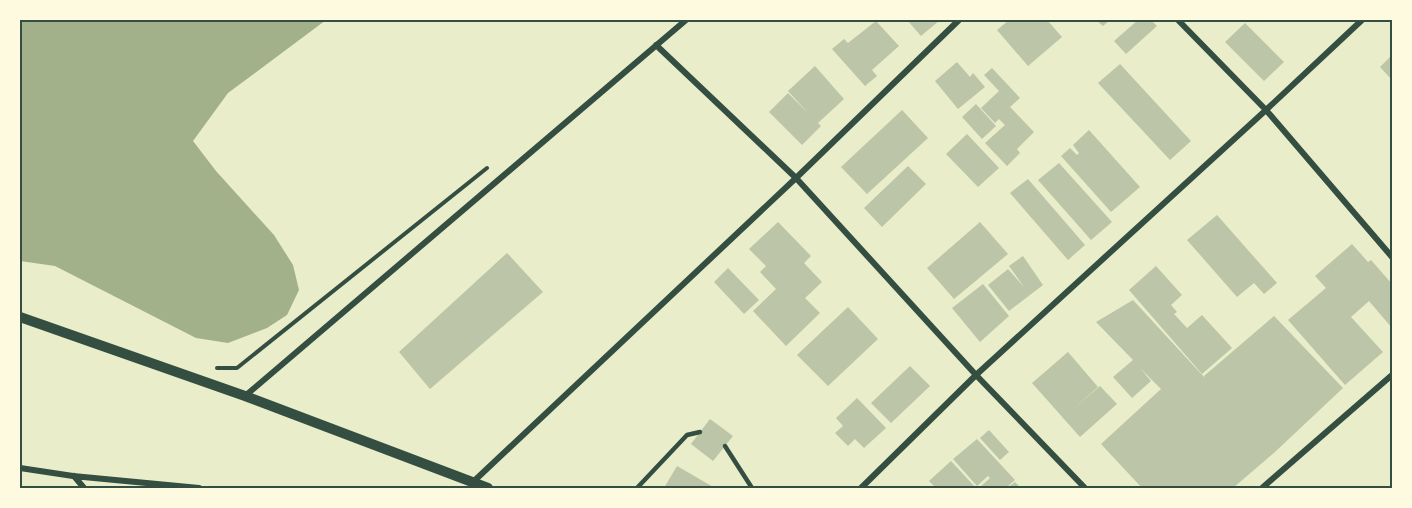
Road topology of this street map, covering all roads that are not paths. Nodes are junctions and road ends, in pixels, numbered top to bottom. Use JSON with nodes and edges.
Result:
{"nodes":[{"id":1,"x":686,"y":20,"type":"edge"},
{"id":2,"x":959,"y":20,"type":"edge"},
{"id":3,"x":1178,"y":20,"type":"edge"},
{"id":4,"x":1362,"y":20,"type":"edge"},
{"id":5,"x":656,"y":45,"type":"junction"},
{"id":6,"x":1266,"y":111,"type":"junction"},
{"id":7,"x":796,"y":178,"type":"junction"},
{"id":8,"x":1392,"y":257,"type":"edge"},
{"id":9,"x":20,"y":317,"type":"edge"},
{"id":10,"x":976,"y":375,"type":"junction"},
{"id":11,"x":1392,"y":375,"type":"edge"},
{"id":12,"x":245,"y":396,"type":"junction"},
{"id":13,"x":700,"y":432,"type":"dead end"},
{"id":14,"x":725,"y":446,"type":"dead end"},
{"id":15,"x":20,"y":468,"type":"edge"},
{"id":16,"x":73,"y":476,"type":"junction"},
{"id":17,"x":472,"y":483,"type":"junction"},
{"id":18,"x":84,"y":489,"type":"edge"},
{"id":19,"x":198,"y":489,"type":"edge"},
{"id":20,"x":488,"y":489,"type":"edge"},
{"id":21,"x":637,"y":489,"type":"edge"},
{"id":22,"x":752,"y":489,"type":"edge"},
{"id":23,"x":861,"y":489,"type":"edge"},
{"id":24,"x":1084,"y":489,"type":"edge"},
{"id":25,"x":1262,"y":489,"type":"edge"}],
"edges":[{"from":1,"to":5,"type":"street"},
{"from":2,"to":7,"type":"street"},
{"from":3,"to":6,"type":"street"},
{"from":4,"to":6,"type":"street"},
{"from":5,"to":7,"type":"street"},
{"from":5,"to":12,"type":"street"},
{"from":6,"to":8,"type":"street"},
{"from":6,"to":10,"type":"street"},
{"from":7,"to":10,"type":"street"},
{"from":7,"to":17,"type":"street"},
{"from":9,"to":12,"type":"street"},
{"from":10,"to":23,"type":"street"},
{"from":10,"to":24,"type":"street"},
{"from":11,"to":25,"type":"street"},
{"from":12,"to":17,"type":"street"},
{"from":13,"to":21,"type":"lane"},
{"from":14,"to":22,"type":"lane"},
{"from":15,"to":16,"type":"street"},
{"from":16,"to":18,"type":"street"},
{"from":16,"to":19,"type":"street"},
{"from":17,"to":20,"type":"street"}]}
